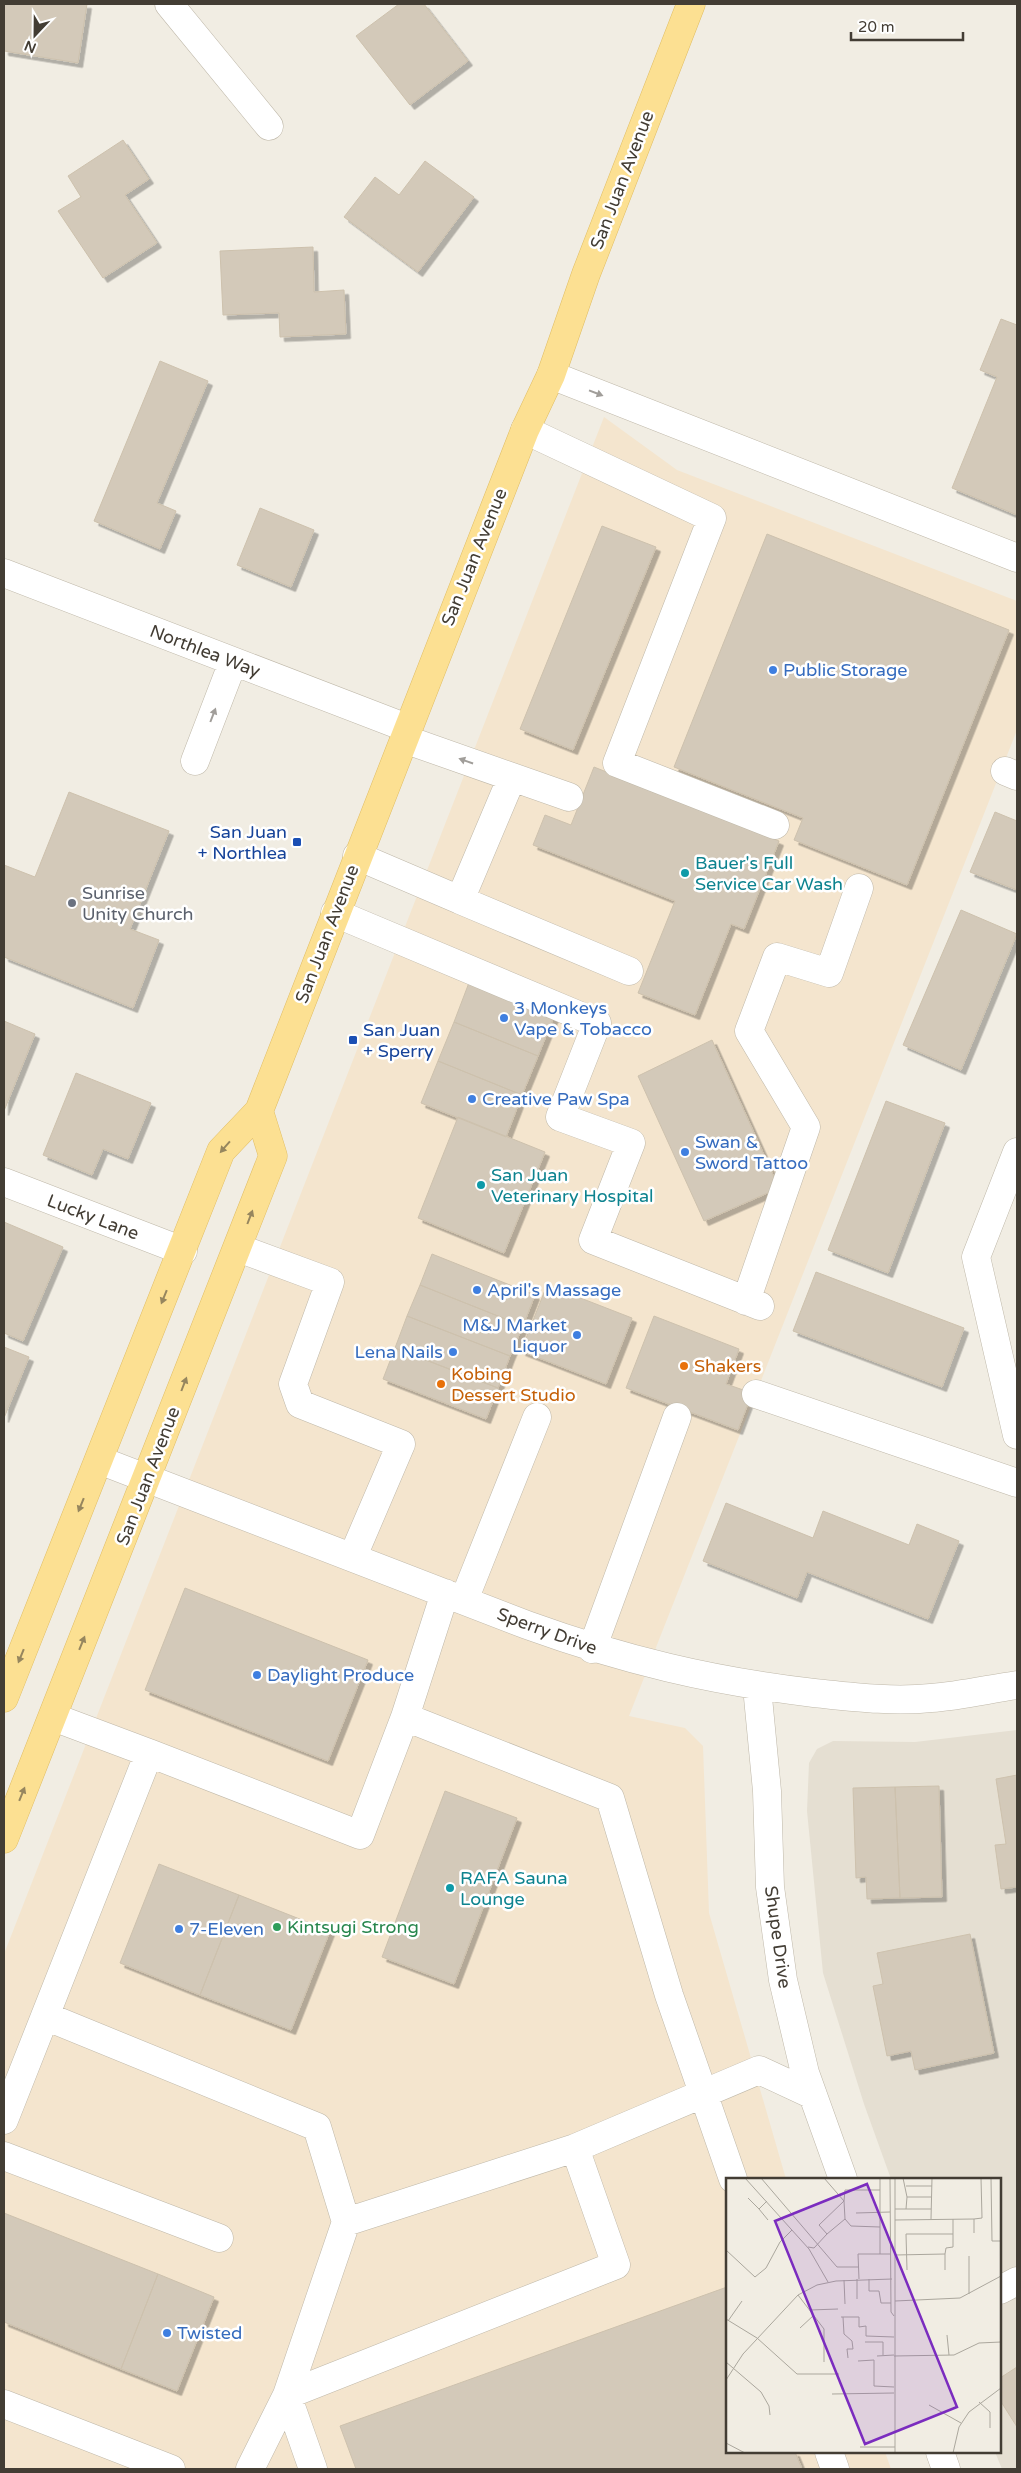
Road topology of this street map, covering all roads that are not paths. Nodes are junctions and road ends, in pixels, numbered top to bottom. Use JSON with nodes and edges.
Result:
{"nodes":[{"id":1,"x":169,"y":4,"type":"edge"},
{"id":2,"x":691,"y":4,"type":"edge"},
{"id":3,"x":269,"y":126,"type":"dead end"},
{"id":4,"x":550,"y":375,"type":"junction"},
{"id":5,"x":524,"y":430,"type":"junction"},
{"id":6,"x":1017,"y":558,"type":"edge"},
{"id":7,"x":4,"y":573,"type":"edge"},
{"id":8,"x":233,"y":662,"type":"junction"},
{"id":9,"x":405,"y":733,"type":"junction"},
{"id":10,"x":195,"y":760,"type":"dead end"},
{"id":11,"x":512,"y":777,"type":"junction"},
{"id":12,"x":569,"y":797,"type":"dead end"},
{"id":13,"x":775,"y":825,"type":"dead end"},
{"id":14,"x":357,"y":856,"type":"junction"},
{"id":15,"x":859,"y":888,"type":"dead end"},
{"id":16,"x":460,"y":900,"type":"junction"},
{"id":17,"x":335,"y":913,"type":"junction"},
{"id":18,"x":629,"y":971,"type":"dead end"},
{"id":19,"x":259,"y":1111,"type":"junction"},
{"id":20,"x":1017,"y":1152,"type":"edge"},
{"id":21,"x":4,"y":1182,"type":"edge"},
{"id":22,"x":238,"y":1248,"type":"junction"},
{"id":23,"x":183,"y":1251,"type":"junction"},
{"id":24,"x":756,"y":1394,"type":"dead end"},
{"id":25,"x":537,"y":1417,"type":"dead end"},
{"id":26,"x":677,"y":1417,"type":"dead end"},
{"id":27,"x":1017,"y":1434,"type":"edge"},
{"id":28,"x":99,"y":1460,"type":"junction"},
{"id":29,"x":147,"y":1479,"type":"junction"},
{"id":30,"x":1017,"y":1483,"type":"edge"},
{"id":31,"x":353,"y":1556,"type":"junction"},
{"id":32,"x":454,"y":1597,"type":"junction"},
{"id":33,"x":592,"y":1649,"type":"junction"},
{"id":34,"x":1017,"y":1685,"type":"edge"},
{"id":35,"x":756,"y":1687,"type":"junction"},
{"id":36,"x":5,"y":1692,"type":"edge"},
{"id":37,"x":53,"y":1717,"type":"junction"},
{"id":38,"x":405,"y":1717,"type":"junction"},
{"id":39,"x":149,"y":1753,"type":"junction"},
{"id":40,"x":4,"y":1839,"type":"edge"},
{"id":41,"x":45,"y":2016,"type":"junction"},
{"id":42,"x":704,"y":2094,"type":"junction"},
{"id":43,"x":812,"y":2095,"type":"junction"},
{"id":44,"x":4,"y":2120,"type":"edge"},
{"id":45,"x":575,"y":2148,"type":"junction"},
{"id":46,"x":4,"y":2156,"type":"edge"},
{"id":47,"x":733,"y":2178,"type":"edge"},
{"id":48,"x":843,"y":2178,"type":"edge"},
{"id":49,"x":346,"y":2222,"type":"junction"},
{"id":50,"x":219,"y":2238,"type":"dead end"},
{"id":51,"x":1017,"y":2281,"type":"edge"},
{"id":52,"x":1001,"y":2289,"type":"edge"},
{"id":53,"x":287,"y":2395,"type":"junction"},
{"id":54,"x":4,"y":2404,"type":"edge"},
{"id":55,"x":828,"y":2453,"type":"edge"},
{"id":56,"x":940,"y":2453,"type":"edge"},
{"id":57,"x":170,"y":2469,"type":"edge"},
{"id":58,"x":250,"y":2469,"type":"edge"},
{"id":59,"x":313,"y":2469,"type":"edge"},
{"id":60,"x":835,"y":2469,"type":"edge"},
{"id":61,"x":946,"y":2469,"type":"edge"}],
"edges":[{"from":1,"to":3,"type":"street"},
{"from":2,"to":4,"type":"main road","name":"San Juan Avenue"},
{"from":4,"to":5,"type":"main road","name":"San Juan Avenue"},
{"from":4,"to":6,"type":"street","one_way":true},
{"from":5,"to":9,"type":"main road","name":"San Juan Avenue"},
{"from":5,"to":13,"type":"street"},
{"from":7,"to":8,"type":"street","name":"Northlea Way"},
{"from":8,"to":9,"type":"street","name":"Northlea Way"},
{"from":10,"to":8,"type":"street","one_way":true},
{"from":11,"to":9,"type":"street","name":"Northlea Way","one_way":true},
{"from":9,"to":14,"type":"main road","name":"San Juan Avenue"},
{"from":11,"to":12,"type":"street","name":"Northlea Way"},
{"from":11,"to":16,"type":"street"},
{"from":14,"to":16,"type":"street"},
{"from":14,"to":17,"type":"main road","name":"San Juan Avenue"},
{"from":15,"to":17,"type":"street"},
{"from":16,"to":18,"type":"street"},
{"from":17,"to":19,"type":"main road","name":"San Juan Avenue"},
{"from":22,"to":19,"type":"main road","name":"San Juan Avenue","one_way":true},
{"from":19,"to":23,"type":"main road","name":"San Juan Avenue","one_way":true},
{"from":20,"to":27,"type":"street"},
{"from":21,"to":23,"type":"street","name":"Lucky Lane"},
{"from":29,"to":22,"type":"main road","name":"San Juan Avenue","one_way":true},
{"from":22,"to":31,"type":"street"},
{"from":23,"to":28,"type":"main road","name":"San Juan Avenue","one_way":true},
{"from":24,"to":30,"type":"street"},
{"from":25,"to":32,"type":"street"},
{"from":26,"to":33,"type":"street"},
{"from":28,"to":29,"type":"street","name":"Sperry Drive"},
{"from":28,"to":36,"type":"main road","name":"San Juan Avenue","one_way":true},
{"from":29,"to":31,"type":"street","name":"Sperry Drive"},
{"from":37,"to":29,"type":"main road","name":"San Juan Avenue","one_way":true},
{"from":31,"to":32,"type":"street","name":"Sperry Drive"},
{"from":32,"to":33,"type":"street","name":"Sperry Drive"},
{"from":32,"to":38,"type":"street"},
{"from":33,"to":35,"type":"street","name":"Sperry Drive"},
{"from":34,"to":35,"type":"street","name":"Sperry Drive"},
{"from":35,"to":43,"type":"street","name":"Shupe Drive"},
{"from":37,"to":39,"type":"street"},
{"from":40,"to":37,"type":"main road","name":"San Juan Avenue","one_way":true},
{"from":38,"to":39,"type":"street"},
{"from":38,"to":42,"type":"street"},
{"from":39,"to":41,"type":"street"},
{"from":41,"to":44,"type":"street"},
{"from":41,"to":49,"type":"street"},
{"from":42,"to":43,"type":"street"},
{"from":42,"to":45,"type":"street"},
{"from":42,"to":47,"type":"street"},
{"from":43,"to":48,"type":"street","name":"Shupe Drive"},
{"from":45,"to":49,"type":"street"},
{"from":45,"to":53,"type":"street"},
{"from":46,"to":50,"type":"street"},
{"from":49,"to":53,"type":"street"},
{"from":51,"to":52,"type":"street"},
{"from":53,"to":58,"type":"street"},
{"from":53,"to":59,"type":"street"},
{"from":54,"to":57,"type":"street"},
{"from":55,"to":60,"type":"street"},
{"from":56,"to":61,"type":"street"}]}
